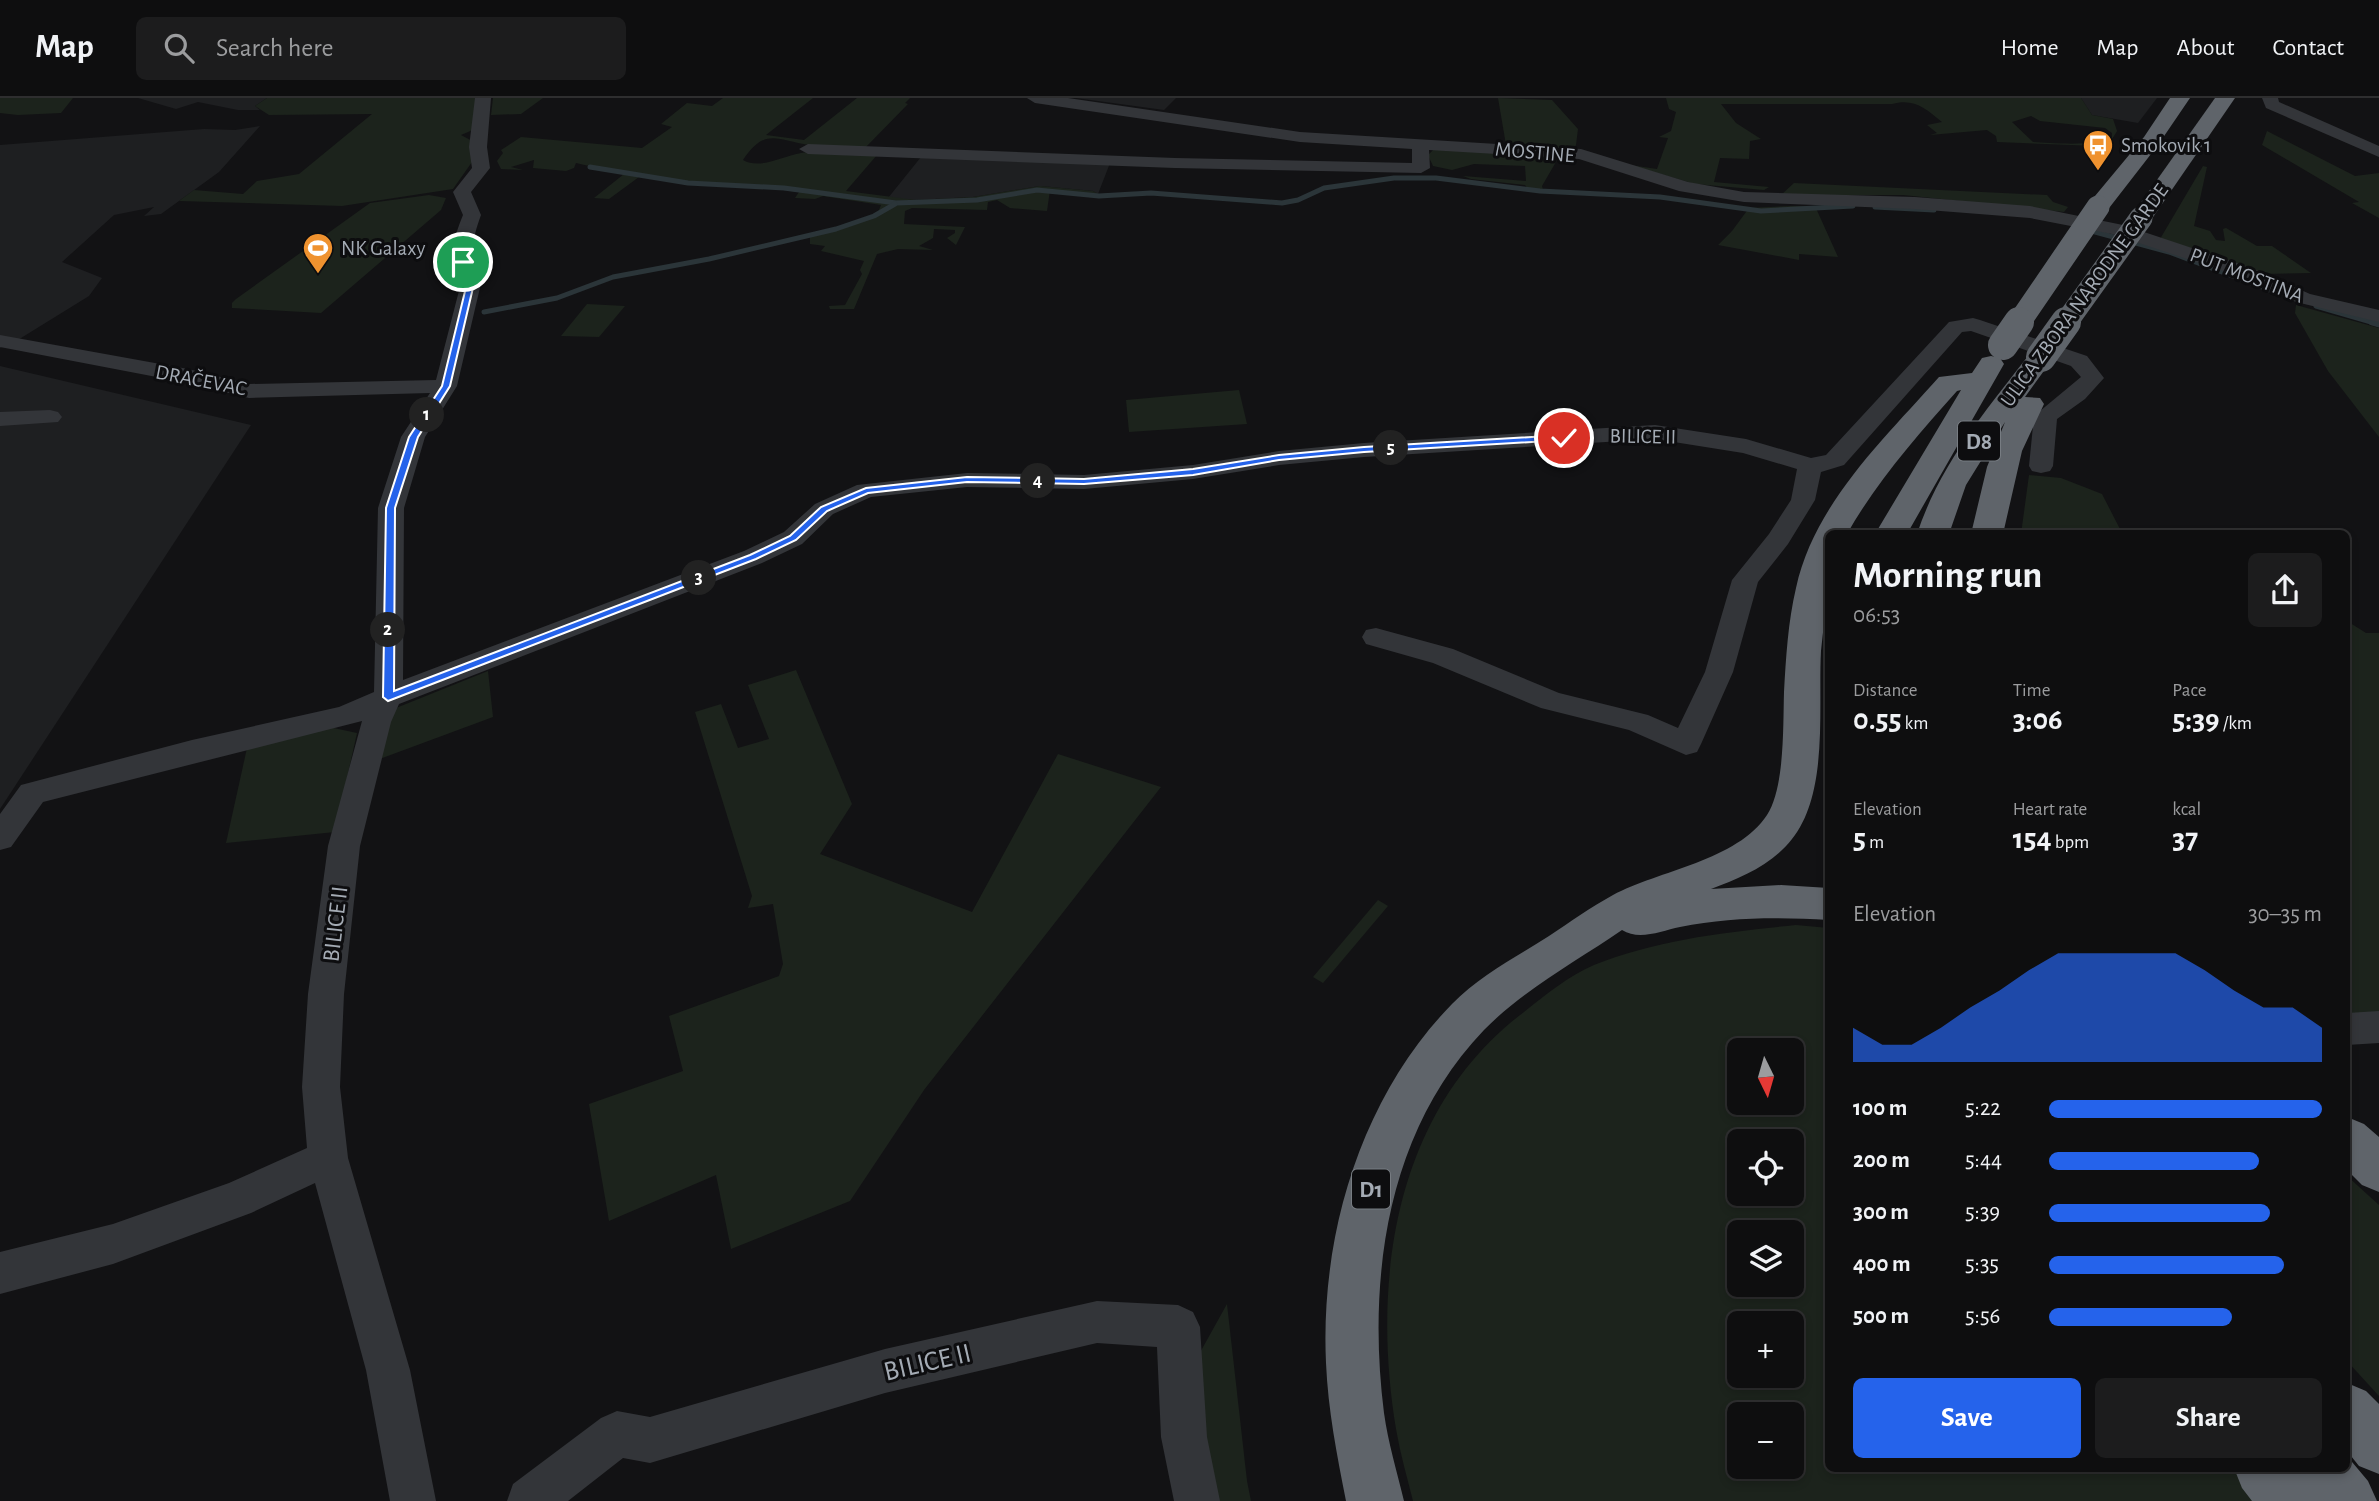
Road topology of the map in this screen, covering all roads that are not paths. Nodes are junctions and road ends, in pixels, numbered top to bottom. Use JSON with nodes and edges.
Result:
{"nodes":[{"id":1,"x":482,"y":98,"type":"edge"},
{"id":2,"x":1035,"y":98,"type":"edge"},
{"id":3,"x":2180,"y":98,"type":"edge"},
{"id":4,"x":2225,"y":98,"type":"edge"},
{"id":5,"x":2270,"y":98,"type":"edge"},
{"id":6,"x":1420,"y":144,"type":"junction"},
{"id":7,"x":808,"y":149,"type":"dead end"},
{"id":8,"x":2379,"y":152,"type":"edge"},
{"id":9,"x":2116,"y":229,"type":"joint"},
{"id":10,"x":2379,"y":316,"type":"edge"},
{"id":11,"x":0,"y":341,"type":"edge"},
{"id":12,"x":2041,"y":357,"type":"junction"},
{"id":13,"x":1981,"y":381,"type":"junction"},
{"id":14,"x":446,"y":386,"type":"junction"},
{"id":15,"x":50,"y":417,"type":"dead end"},
{"id":16,"x":0,"y":419,"type":"edge"},
{"id":17,"x":1810,"y":465,"type":"junction"},
{"id":18,"x":2041,"y":466,"type":"dead end"},
{"id":19,"x":1803,"y":500,"type":"junction"},
{"id":20,"x":1834,"y":528,"type":"edge"},
{"id":21,"x":1892,"y":530,"type":"edge"},
{"id":22,"x":1934,"y":530,"type":"edge"},
{"id":23,"x":1988,"y":530,"type":"edge"},
{"id":24,"x":1825,"y":554,"type":"edge"},
{"id":25,"x":1376,"y":637,"type":"dead end"},
{"id":26,"x":388,"y":697,"type":"junction"},
{"id":27,"x":0,"y":838,"type":"edge"},
{"id":28,"x":1825,"y":904,"type":"edge"},
{"id":29,"x":1561,"y":950,"type":"junction"},
{"id":30,"x":2379,"y":1027,"type":"edge"},
{"id":31,"x":2350,"y":1029,"type":"edge"},
{"id":32,"x":2350,"y":1142,"type":"edge"},
{"id":33,"x":328,"y":1158,"type":"junction"},
{"id":34,"x":2379,"y":1169,"type":"edge"},
{"id":35,"x":0,"y":1273,"type":"edge"},
{"id":36,"x":2350,"y":1413,"type":"edge"},
{"id":37,"x":2379,"y":1446,"type":"edge"},
{"id":38,"x":2265,"y":1472,"type":"edge"},
{"id":39,"x":2323,"y":1472,"type":"edge"},
{"id":40,"x":413,"y":1501,"type":"edge"},
{"id":41,"x":530,"y":1501,"type":"edge"},
{"id":42,"x":1197,"y":1501,"type":"edge"},
{"id":43,"x":1375,"y":1501,"type":"edge"},
{"id":44,"x":2288,"y":1501,"type":"edge"},
{"id":45,"x":2348,"y":1501,"type":"edge"}],
"edges":[{"from":1,"to":14,"type":"street","name":"BILICE II"},
{"from":2,"to":6,"type":"street","name":"MOSTINE"},
{"from":3,"to":13,"type":"highway","name":"ULICA ZBORA NARODNE GARDE","number":"D8","bridge":true},
{"from":4,"to":12,"type":"highway","name":"ULICA ZBORA NARODNE GARDE","number":"D8","bridge":true},
{"from":5,"to":8,"type":"street"},
{"from":6,"to":7,"type":"street"},
{"from":6,"to":9,"type":"street","name":"MOSTINE"},
{"from":9,"to":10,"type":"street","name":"PUT MOSTINA"},
{"from":11,"to":14,"type":"street","name":"DRAČEVAC"},
{"from":12,"to":22,"type":"highway","name":"ULICA ZBORA NARODNE GARDE","number":"D8"},
{"from":12,"to":23,"type":"highway"},
{"from":13,"to":20,"type":"highway"},
{"from":13,"to":21,"type":"highway","name":"ULICA ZBORA NARODNE GARDE","number":"D8"},
{"from":14,"to":26,"type":"street","name":"BILICE II"},
{"from":15,"to":16,"type":"street"},
{"from":17,"to":18,"type":"street"},
{"from":17,"to":19,"type":"street"},
{"from":17,"to":26,"type":"street","name":"BILICE II"},
{"from":19,"to":20,"type":"street"},
{"from":19,"to":25,"type":"street"},
{"from":24,"to":29,"type":"highway"},
{"from":26,"to":27,"type":"street","name":"BILICE II"},
{"from":26,"to":33,"type":"street","name":"BILICE II"},
{"from":28,"to":29,"type":"highway","number":"D1"},
{"from":29,"to":43,"type":"highway","number":"D1"},
{"from":30,"to":31,"type":"street"},
{"from":32,"to":34,"type":"highway"},
{"from":33,"to":35,"type":"street"},
{"from":33,"to":40,"type":"street","name":"BILICE II"},
{"from":36,"to":37,"type":"highway"},
{"from":38,"to":44,"type":"highway"},
{"from":39,"to":45,"type":"highway"},
{"from":41,"to":42,"type":"street","name":"BILICE II"}]}
